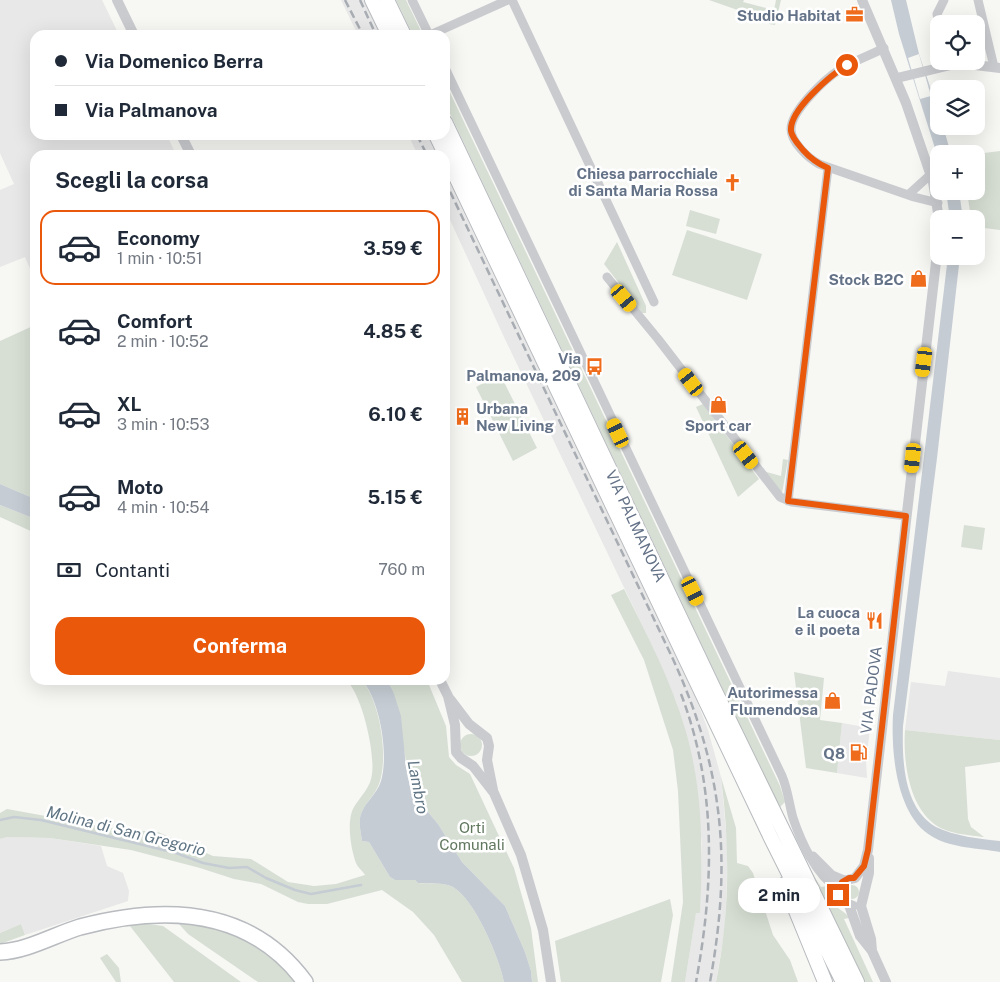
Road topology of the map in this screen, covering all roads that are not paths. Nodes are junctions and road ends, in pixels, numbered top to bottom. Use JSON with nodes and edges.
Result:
{"nodes":[{"id":1,"x":117,"y":0,"type":"edge"},
{"id":2,"x":372,"y":0,"type":"edge"},
{"id":3,"x":387,"y":0,"type":"edge"},
{"id":4,"x":412,"y":0,"type":"edge"},
{"id":5,"x":508,"y":0,"type":"edge"},
{"id":6,"x":512,"y":0,"type":"edge"},
{"id":7,"x":862,"y":0,"type":"edge"},
{"id":8,"x":944,"y":0,"type":"edge"},
{"id":9,"x":978,"y":0,"type":"edge"},
{"id":10,"x":937,"y":15,"type":"edge"},
{"id":11,"x":132,"y":30,"type":"edge"},
{"id":12,"x":387,"y":30,"type":"edge"},
{"id":13,"x":402,"y":30,"type":"edge"},
{"id":14,"x":427,"y":30,"type":"edge"},
{"id":15,"x":440,"y":30,"type":"edge"},
{"id":16,"x":884,"y":48,"type":"junction"},
{"id":17,"x":997,"y":67,"type":"edge"},
{"id":18,"x":931,"y":70,"type":"edge"},
{"id":19,"x":897,"y":78,"type":"junction"},
{"id":20,"x":450,"y":79,"type":"edge"},
{"id":21,"x":450,"y":133,"type":"edge"},
{"id":22,"x":450,"y":164,"type":"edge"},
{"id":23,"x":828,"y":168,"type":"junction"},
{"id":24,"x":930,"y":175,"type":"joint"},
{"id":25,"x":908,"y":195,"type":"junction"},
{"id":26,"x":937,"y":200,"type":"edge"},
{"id":27,"x":938,"y":203,"type":"junction"},
{"id":28,"x":938,"y":210,"type":"edge"},
{"id":29,"x":936,"y":265,"type":"edge"},
{"id":30,"x":607,"y":277,"type":"dead end"},
{"id":31,"x":654,"y":302,"type":"dead end"},
{"id":32,"x":788,"y":501,"type":"junction"},
{"id":33,"x":906,"y":516,"type":"junction"},
{"id":34,"x":442,"y":685,"type":"edge"},
{"id":35,"x":448,"y":696,"type":"junction"},
{"id":36,"x":478,"y":730,"type":"junction"},
{"id":37,"x":455,"y":741,"type":"junction"},
{"id":38,"x":488,"y":750,"type":"junction"},
{"id":39,"x":466,"y":761,"type":"junction"},
{"id":40,"x":494,"y":793,"type":"junction"},
{"id":41,"x":771,"y":838,"type":"junction"},
{"id":42,"x":868,"y":850,"type":"junction"},
{"id":43,"x":846,"y":882,"type":"junction"},
{"id":44,"x":865,"y":889,"type":"junction"},
{"id":45,"x":861,"y":902,"type":"junction"},
{"id":46,"x":849,"y":906,"type":"junction"},
{"id":47,"x":872,"y":951,"type":"junction"},
{"id":48,"x":0,"y":952,"type":"edge"},
{"id":49,"x":305,"y":982,"type":"edge"},
{"id":50,"x":551,"y":982,"type":"edge"},
{"id":51,"x":825,"y":982,"type":"edge"},
{"id":52,"x":843,"y":982,"type":"edge"},
{"id":53,"x":856,"y":982,"type":"edge"},
{"id":54,"x":886,"y":982,"type":"edge"}],
"edges":[{"from":1,"to":11,"type":"street"},
{"from":2,"to":12,"type":"highway"},
{"from":3,"to":13,"type":"highway"},
{"from":4,"to":14,"type":"street"},
{"from":5,"to":15,"type":"street"},
{"from":6,"to":31,"type":"street"},
{"from":7,"to":16,"type":"street"},
{"from":8,"to":10,"type":"street"},
{"from":9,"to":17,"type":"street"},
{"from":16,"to":19,"type":"street"},
{"from":16,"to":23,"type":"street"},
{"from":18,"to":19,"type":"street"},
{"from":19,"to":24,"type":"street"},
{"from":20,"to":43,"type":"street","name":"VIA PALMANOVA"},
{"from":21,"to":53,"type":"highway","name":"VIA PALMANOVA"},
{"from":22,"to":41,"type":"highway","name":"VIA PALMANOVA"},
{"from":23,"to":25,"type":"street"},
{"from":23,"to":32,"type":"street"},
{"from":24,"to":25,"type":"street"},
{"from":25,"to":27,"type":"street"},
{"from":26,"to":27,"type":"street"},
{"from":27,"to":28,"type":"street"},
{"from":29,"to":33,"type":"street","name":"VIA PADOVA"},
{"from":30,"to":32,"type":"street"},
{"from":32,"to":33,"type":"street"},
{"from":33,"to":42,"type":"street","name":"VIA PADOVA"},
{"from":34,"to":35,"type":"street"},
{"from":35,"to":36,"type":"street"},
{"from":35,"to":37,"type":"street"},
{"from":36,"to":37,"type":"street"},
{"from":36,"to":38,"type":"street"},
{"from":37,"to":39,"type":"street"},
{"from":38,"to":39,"type":"street"},
{"from":38,"to":40,"type":"street"},
{"from":39,"to":40,"type":"street"},
{"from":40,"to":50,"type":"street"},
{"from":41,"to":51,"type":"highway"},
{"from":41,"to":52,"type":"highway","name":"VIA PALMANOVA"},
{"from":42,"to":43,"type":"street","name":"VIA PADOVA"},
{"from":42,"to":44,"type":"street","name":"VIA PADOVA"},
{"from":43,"to":44,"type":"street"},
{"from":43,"to":46,"type":"street","name":"VIA PALMANOVA"},
{"from":44,"to":45,"type":"street","name":"VIA PADOVA"},
{"from":45,"to":46,"type":"street"},
{"from":45,"to":47,"type":"street"},
{"from":46,"to":47,"type":"street"},
{"from":47,"to":54,"type":"street"},
{"from":48,"to":49,"type":"highway"}]}
